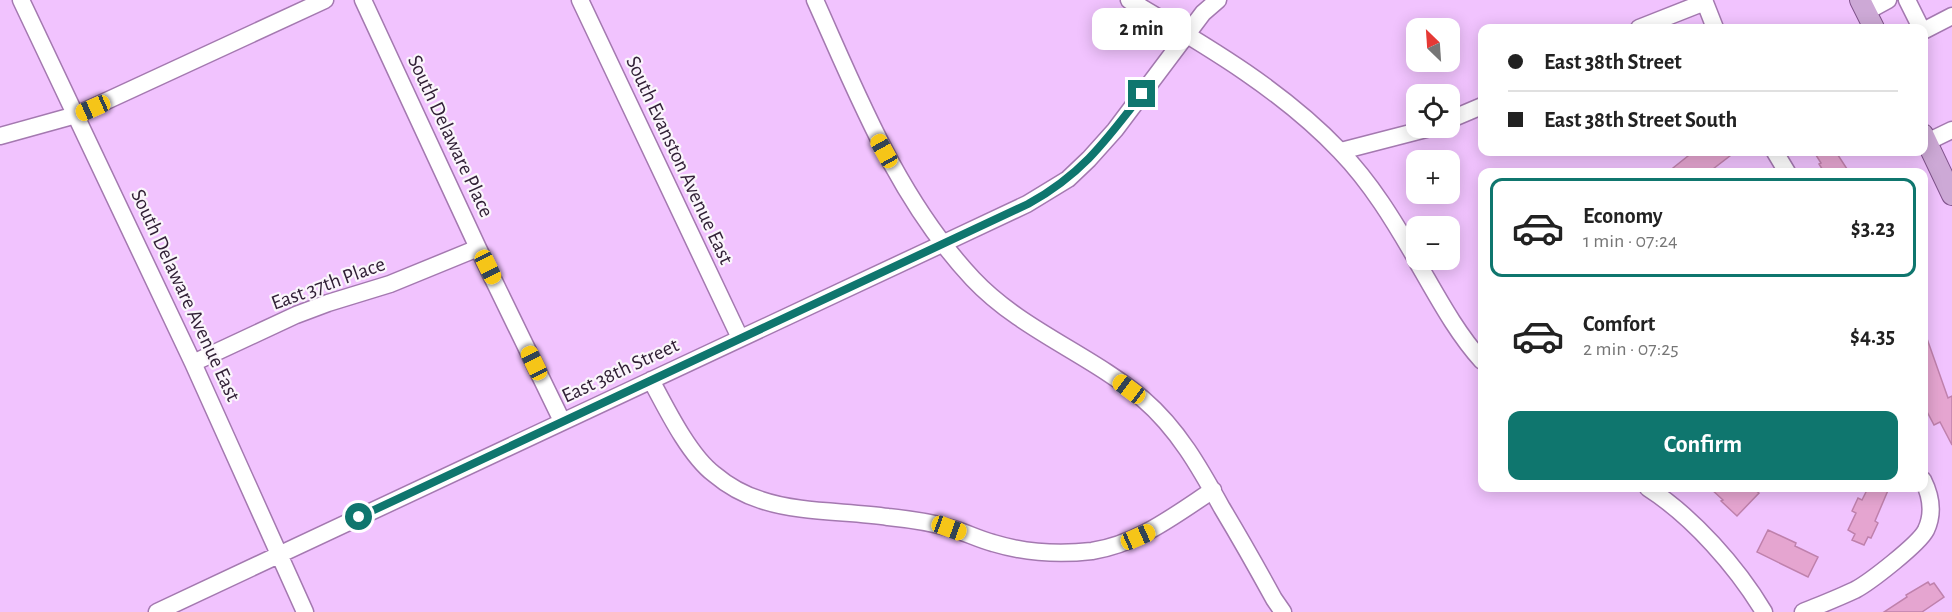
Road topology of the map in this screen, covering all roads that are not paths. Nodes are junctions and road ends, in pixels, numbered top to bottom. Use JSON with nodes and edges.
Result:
{"nodes":[{"id":1,"x":21,"y":0,"type":"edge"},
{"id":2,"x":325,"y":0,"type":"edge"},
{"id":3,"x":363,"y":0,"type":"edge"},
{"id":4,"x":580,"y":0,"type":"edge"},
{"id":5,"x":815,"y":0,"type":"edge"},
{"id":6,"x":1129,"y":0,"type":"edge"},
{"id":7,"x":1218,"y":0,"type":"edge"},
{"id":8,"x":1888,"y":0,"type":"edge"},
{"id":9,"x":1907,"y":0,"type":"edge"},
{"id":10,"x":1704,"y":1,"type":"edge"},
{"id":11,"x":1866,"y":13,"type":"edge"},
{"id":12,"x":1952,"y":16,"type":"edge"},
{"id":13,"x":1649,"y":24,"type":"edge"},
{"id":14,"x":1713,"y":24,"type":"edge"},
{"id":15,"x":1919,"y":24,"type":"edge"},
{"id":16,"x":1928,"y":27,"type":"edge"},
{"id":17,"x":1187,"y":35,"type":"junction"},
{"id":18,"x":1478,"y":108,"type":"edge"},
{"id":19,"x":76,"y":115,"type":"junction"},
{"id":20,"x":1460,"y":115,"type":"edge"},
{"id":21,"x":1952,"y":130,"type":"edge"},
{"id":22,"x":1406,"y":134,"type":"edge"},
{"id":23,"x":0,"y":136,"type":"edge"},
{"id":24,"x":1928,"y":137,"type":"edge"},
{"id":25,"x":1928,"y":144,"type":"edge"},
{"id":26,"x":1341,"y":151,"type":"junction"},
{"id":27,"x":1952,"y":195,"type":"edge"},
{"id":28,"x":1406,"y":242,"type":"edge"},
{"id":29,"x":942,"y":244,"type":"junction"},
{"id":30,"x":478,"y":248,"type":"junction"},
{"id":31,"x":1422,"y":270,"type":"edge"},
{"id":32,"x":740,"y":338,"type":"junction"},
{"id":33,"x":1478,"y":357,"type":"edge"},
{"id":34,"x":194,"y":363,"type":"junction"},
{"id":35,"x":651,"y":380,"type":"junction"},
{"id":36,"x":562,"y":421,"type":"junction"},
{"id":37,"x":1213,"y":490,"type":"junction"},
{"id":38,"x":1928,"y":491,"type":"edge"},
{"id":39,"x":1655,"y":492,"type":"edge"},
{"id":40,"x":279,"y":554,"type":"junction"},
{"id":41,"x":157,"y":612,"type":"edge"},
{"id":42,"x":304,"y":612,"type":"edge"},
{"id":43,"x":1283,"y":612,"type":"edge"},
{"id":44,"x":1764,"y":612,"type":"edge"},
{"id":45,"x":1803,"y":612,"type":"edge"}],
"edges":[{"from":1,"to":19,"type":"street","name":"South Delaware Avenue East"},
{"from":2,"to":19,"type":"street"},
{"from":3,"to":30,"type":"street","name":"South Delaware Place"},
{"from":4,"to":32,"type":"street","name":"South Evanston Avenue East"},
{"from":5,"to":29,"type":"street"},
{"from":6,"to":17,"type":"street"},
{"from":7,"to":17,"type":"street","name":"East 38th Street"},
{"from":8,"to":11,"type":"street"},
{"from":9,"to":15,"type":"street"},
{"from":10,"to":13,"type":"street"},
{"from":10,"to":14,"type":"street"},
{"from":12,"to":16,"type":"street"},
{"from":17,"to":26,"type":"street"},
{"from":17,"to":29,"type":"street","name":"East 38th Street"},
{"from":18,"to":20,"type":"street"},
{"from":19,"to":23,"type":"street"},
{"from":19,"to":34,"type":"street","name":"South Delaware Avenue East"},
{"from":21,"to":24,"type":"street"},
{"from":22,"to":26,"type":"street"},
{"from":25,"to":27,"type":"main road"},
{"from":26,"to":28,"type":"street"},
{"from":29,"to":32,"type":"street","name":"East 38th Street"},
{"from":29,"to":37,"type":"street"},
{"from":30,"to":34,"type":"street","name":"East 37th Place"},
{"from":30,"to":36,"type":"street","name":"South Delaware Place"},
{"from":31,"to":33,"type":"street"},
{"from":32,"to":35,"type":"street","name":"East 38th Street"},
{"from":34,"to":40,"type":"street","name":"South Delaware Avenue East"},
{"from":35,"to":36,"type":"street","name":"East 38th Street"},
{"from":35,"to":37,"type":"street"},
{"from":36,"to":40,"type":"street","name":"East 38th Street"},
{"from":37,"to":43,"type":"street"},
{"from":38,"to":45,"type":"street"},
{"from":39,"to":44,"type":"street"},
{"from":40,"to":41,"type":"street","name":"East 38th Street"},
{"from":40,"to":42,"type":"street","name":"South Delaware Avenue East"}]}
